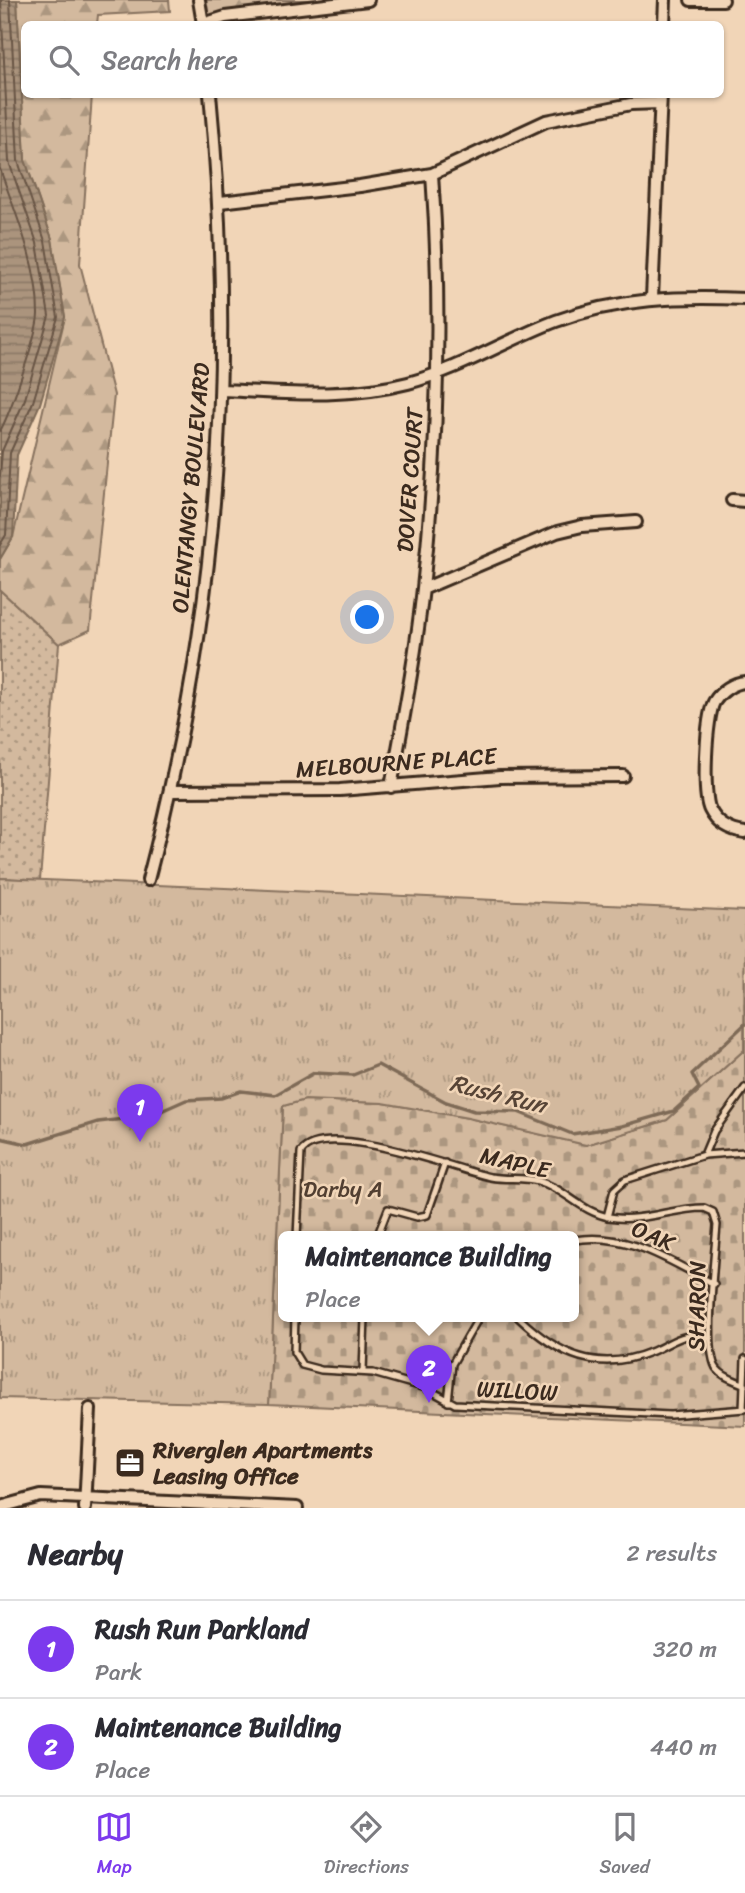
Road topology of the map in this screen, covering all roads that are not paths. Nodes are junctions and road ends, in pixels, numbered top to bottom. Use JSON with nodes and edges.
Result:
{"nodes":[{"id":1,"x":199,"y":0,"type":"edge"},
{"id":2,"x":369,"y":0,"type":"edge"},
{"id":3,"x":665,"y":0,"type":"edge"},
{"id":4,"x":691,"y":0,"type":"edge"},
{"id":5,"x":723,"y":0,"type":"edge"},
{"id":6,"x":202,"y":21,"type":"edge"},
{"id":7,"x":212,"y":21,"type":"edge"},
{"id":8,"x":664,"y":21,"type":"edge"},
{"id":9,"x":209,"y":98,"type":"edge"},
{"id":10,"x":660,"y":99,"type":"edge"},
{"id":11,"x":432,"y":174,"type":"junction"},
{"id":12,"x":220,"y":202,"type":"junction"},
{"id":13,"x":652,"y":298,"type":"junction"},
{"id":14,"x":745,"y":299,"type":"edge"},
{"id":15,"x":438,"y":374,"type":"junction"},
{"id":16,"x":223,"y":390,"type":"junction"},
{"id":17,"x":732,"y":500,"type":"dead end"},
{"id":18,"x":745,"y":501,"type":"edge"},
{"id":19,"x":636,"y":522,"type":"dead end"},
{"id":20,"x":423,"y":589,"type":"junction"},
{"id":21,"x":745,"y":682,"type":"edge"},
{"id":22,"x":623,"y":776,"type":"dead end"},
{"id":23,"x":391,"y":787,"type":"junction"},
{"id":24,"x":171,"y":791,"type":"junction"},
{"id":25,"x":745,"y":833,"type":"edge"},
{"id":26,"x":148,"y":880,"type":"dead end"},
{"id":27,"x":745,"y":1088,"type":"edge"},
{"id":28,"x":745,"y":1152,"type":"edge"},
{"id":29,"x":704,"y":1155,"type":"junction"},
{"id":30,"x":445,"y":1163,"type":"junction"},
{"id":31,"x":713,"y":1212,"type":"joint"},
{"id":32,"x":607,"y":1217,"type":"junction"},
{"id":33,"x":297,"y":1231,"type":"edge"},
{"id":34,"x":379,"y":1231,"type":"edge"},
{"id":35,"x":579,"y":1240,"type":"edge"},
{"id":36,"x":714,"y":1284,"type":"junction"},
{"id":37,"x":295,"y":1322,"type":"edge"},
{"id":38,"x":365,"y":1322,"type":"edge"},
{"id":39,"x":476,"y":1322,"type":"edge"},
{"id":40,"x":523,"y":1322,"type":"edge"},
{"id":41,"x":709,"y":1338,"type":"junction"},
{"id":42,"x":745,"y":1359,"type":"edge"},
{"id":43,"x":363,"y":1371,"type":"junction"},
{"id":44,"x":744,"y":1384,"type":"edge"},
{"id":45,"x":448,"y":1402,"type":"junction"},
{"id":46,"x":90,"y":1409,"type":"dead end"},
{"id":47,"x":744,"y":1409,"type":"edge"},
{"id":48,"x":85,"y":1503,"type":"edge"},
{"id":49,"x":0,"y":1507,"type":"edge"},
{"id":50,"x":260,"y":1507,"type":"edge"},
{"id":51,"x":297,"y":1508,"type":"edge"}],
"edges":[{"from":1,"to":6,"type":"street"},
{"from":2,"to":7,"type":"street"},
{"from":3,"to":8,"type":"street"},
{"from":4,"to":5,"type":"street"},
{"from":9,"to":12,"type":"street","name":"OLENTANGY BOULEVARD"},
{"from":10,"to":11,"type":"street"},
{"from":10,"to":13,"type":"street"},
{"from":11,"to":12,"type":"street"},
{"from":11,"to":15,"type":"street","name":"DOVER COURT"},
{"from":12,"to":16,"type":"street","name":"OLENTANGY BOULEVARD"},
{"from":13,"to":14,"type":"street"},
{"from":13,"to":15,"type":"street"},
{"from":15,"to":16,"type":"street"},
{"from":15,"to":20,"type":"street","name":"DOVER COURT"},
{"from":16,"to":24,"type":"street","name":"OLENTANGY BOULEVARD"},
{"from":17,"to":18,"type":"street"},
{"from":19,"to":20,"type":"street"},
{"from":20,"to":23,"type":"street","name":"DOVER COURT"},
{"from":21,"to":25,"type":"street"},
{"from":22,"to":23,"type":"street","name":"MELBOURNE PLACE"},
{"from":23,"to":24,"type":"street","name":"MELBOURNE PLACE"},
{"from":24,"to":26,"type":"street","name":"OLENTANGY BOULEVARD"},
{"from":27,"to":29,"type":"lane"},
{"from":28,"to":29,"type":"lane"},
{"from":29,"to":32,"type":"lane"},
{"from":30,"to":32,"type":"lane","name":"MAPLE"},
{"from":30,"to":33,"type":"lane","name":"MAPLE"},
{"from":30,"to":34,"type":"lane"},
{"from":31,"to":32,"type":"lane","name":"MAPLE"},
{"from":31,"to":36,"type":"lane","name":"SHARON"},
{"from":35,"to":36,"type":"lane","name":"OAK"},
{"from":36,"to":41,"type":"lane","name":"SHARON"},
{"from":37,"to":43,"type":"lane","name":"WILLOW"},
{"from":38,"to":43,"type":"lane"},
{"from":39,"to":45,"type":"lane"},
{"from":40,"to":41,"type":"lane"},
{"from":41,"to":44,"type":"lane","name":"SHARON"},
{"from":42,"to":44,"type":"lane"},
{"from":43,"to":45,"type":"lane","name":"WILLOW"},
{"from":44,"to":47,"type":"lane"},
{"from":45,"to":47,"type":"lane","name":"WILLOW"},
{"from":46,"to":48,"type":"street"},
{"from":48,"to":49,"type":"street"},
{"from":48,"to":50,"type":"street"},
{"from":50,"to":51,"type":"street"}]}
